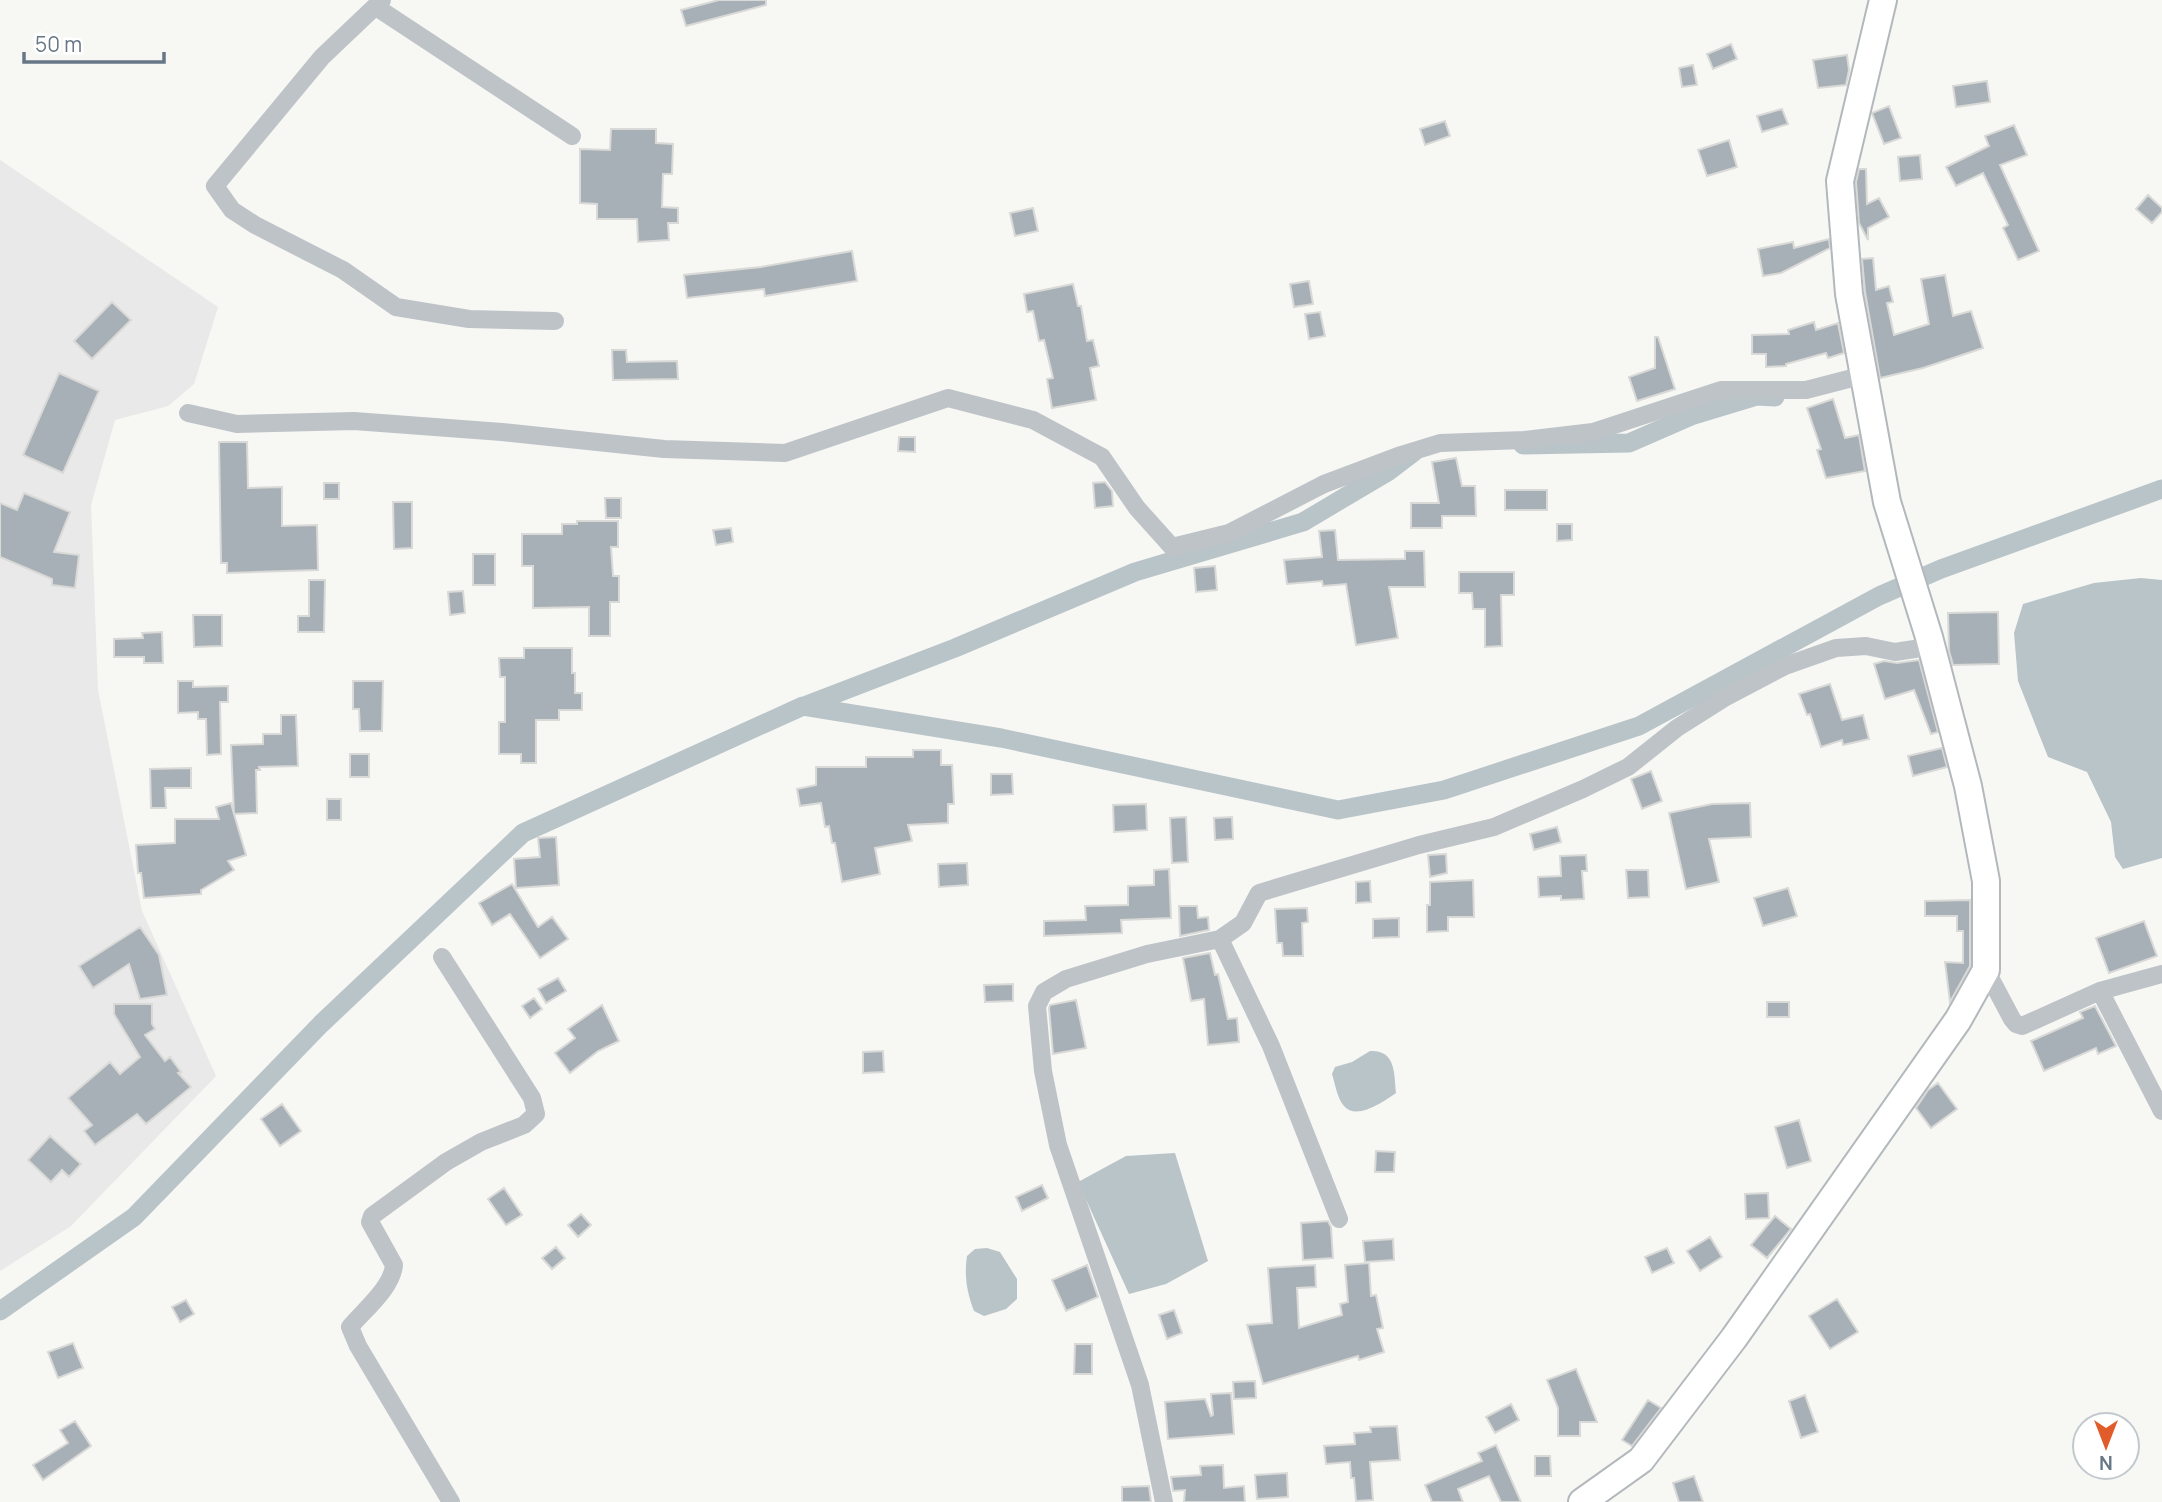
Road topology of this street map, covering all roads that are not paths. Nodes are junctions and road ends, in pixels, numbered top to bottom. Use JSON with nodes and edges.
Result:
{"nodes":[{"id":1,"x":1883,"y":0,"type":"edge"},
{"id":2,"x":379,"y":3,"type":"edge"},
{"id":3,"x":572,"y":135,"type":"dead end"},
{"id":4,"x":555,"y":321,"type":"dead end"},
{"id":5,"x":1864,"y":375,"type":"junction"},
{"id":6,"x":188,"y":412,"type":"dead end"},
{"id":7,"x":1930,"y":640,"type":"junction"},
{"id":8,"x":1220,"y":939,"type":"junction"},
{"id":9,"x":442,"y":957,"type":"dead end"},
{"id":10,"x":1986,"y":970,"type":"junction"},
{"id":11,"x":2162,"y":974,"type":"edge"},
{"id":12,"x":2100,"y":991,"type":"junction"},
{"id":13,"x":2162,"y":1111,"type":"edge"},
{"id":14,"x":1339,"y":1219,"type":"dead end"},
{"id":15,"x":451,"y":1502,"type":"edge"},
{"id":16,"x":1164,"y":1502,"type":"edge"},
{"id":17,"x":1582,"y":1502,"type":"edge"}],
"edges":[{"from":1,"to":5,"type":"main road"},
{"from":2,"to":3,"type":"street"},
{"from":2,"to":4,"type":"street"},
{"from":5,"to":6,"type":"street"},
{"from":5,"to":7,"type":"main road"},
{"from":7,"to":8,"type":"street"},
{"from":7,"to":10,"type":"main road"},
{"from":8,"to":14,"type":"street"},
{"from":8,"to":16,"type":"street"},
{"from":9,"to":15,"type":"street"},
{"from":10,"to":12,"type":"street"},
{"from":10,"to":17,"type":"main road"},
{"from":11,"to":12,"type":"street"},
{"from":12,"to":13,"type":"street"}]}
